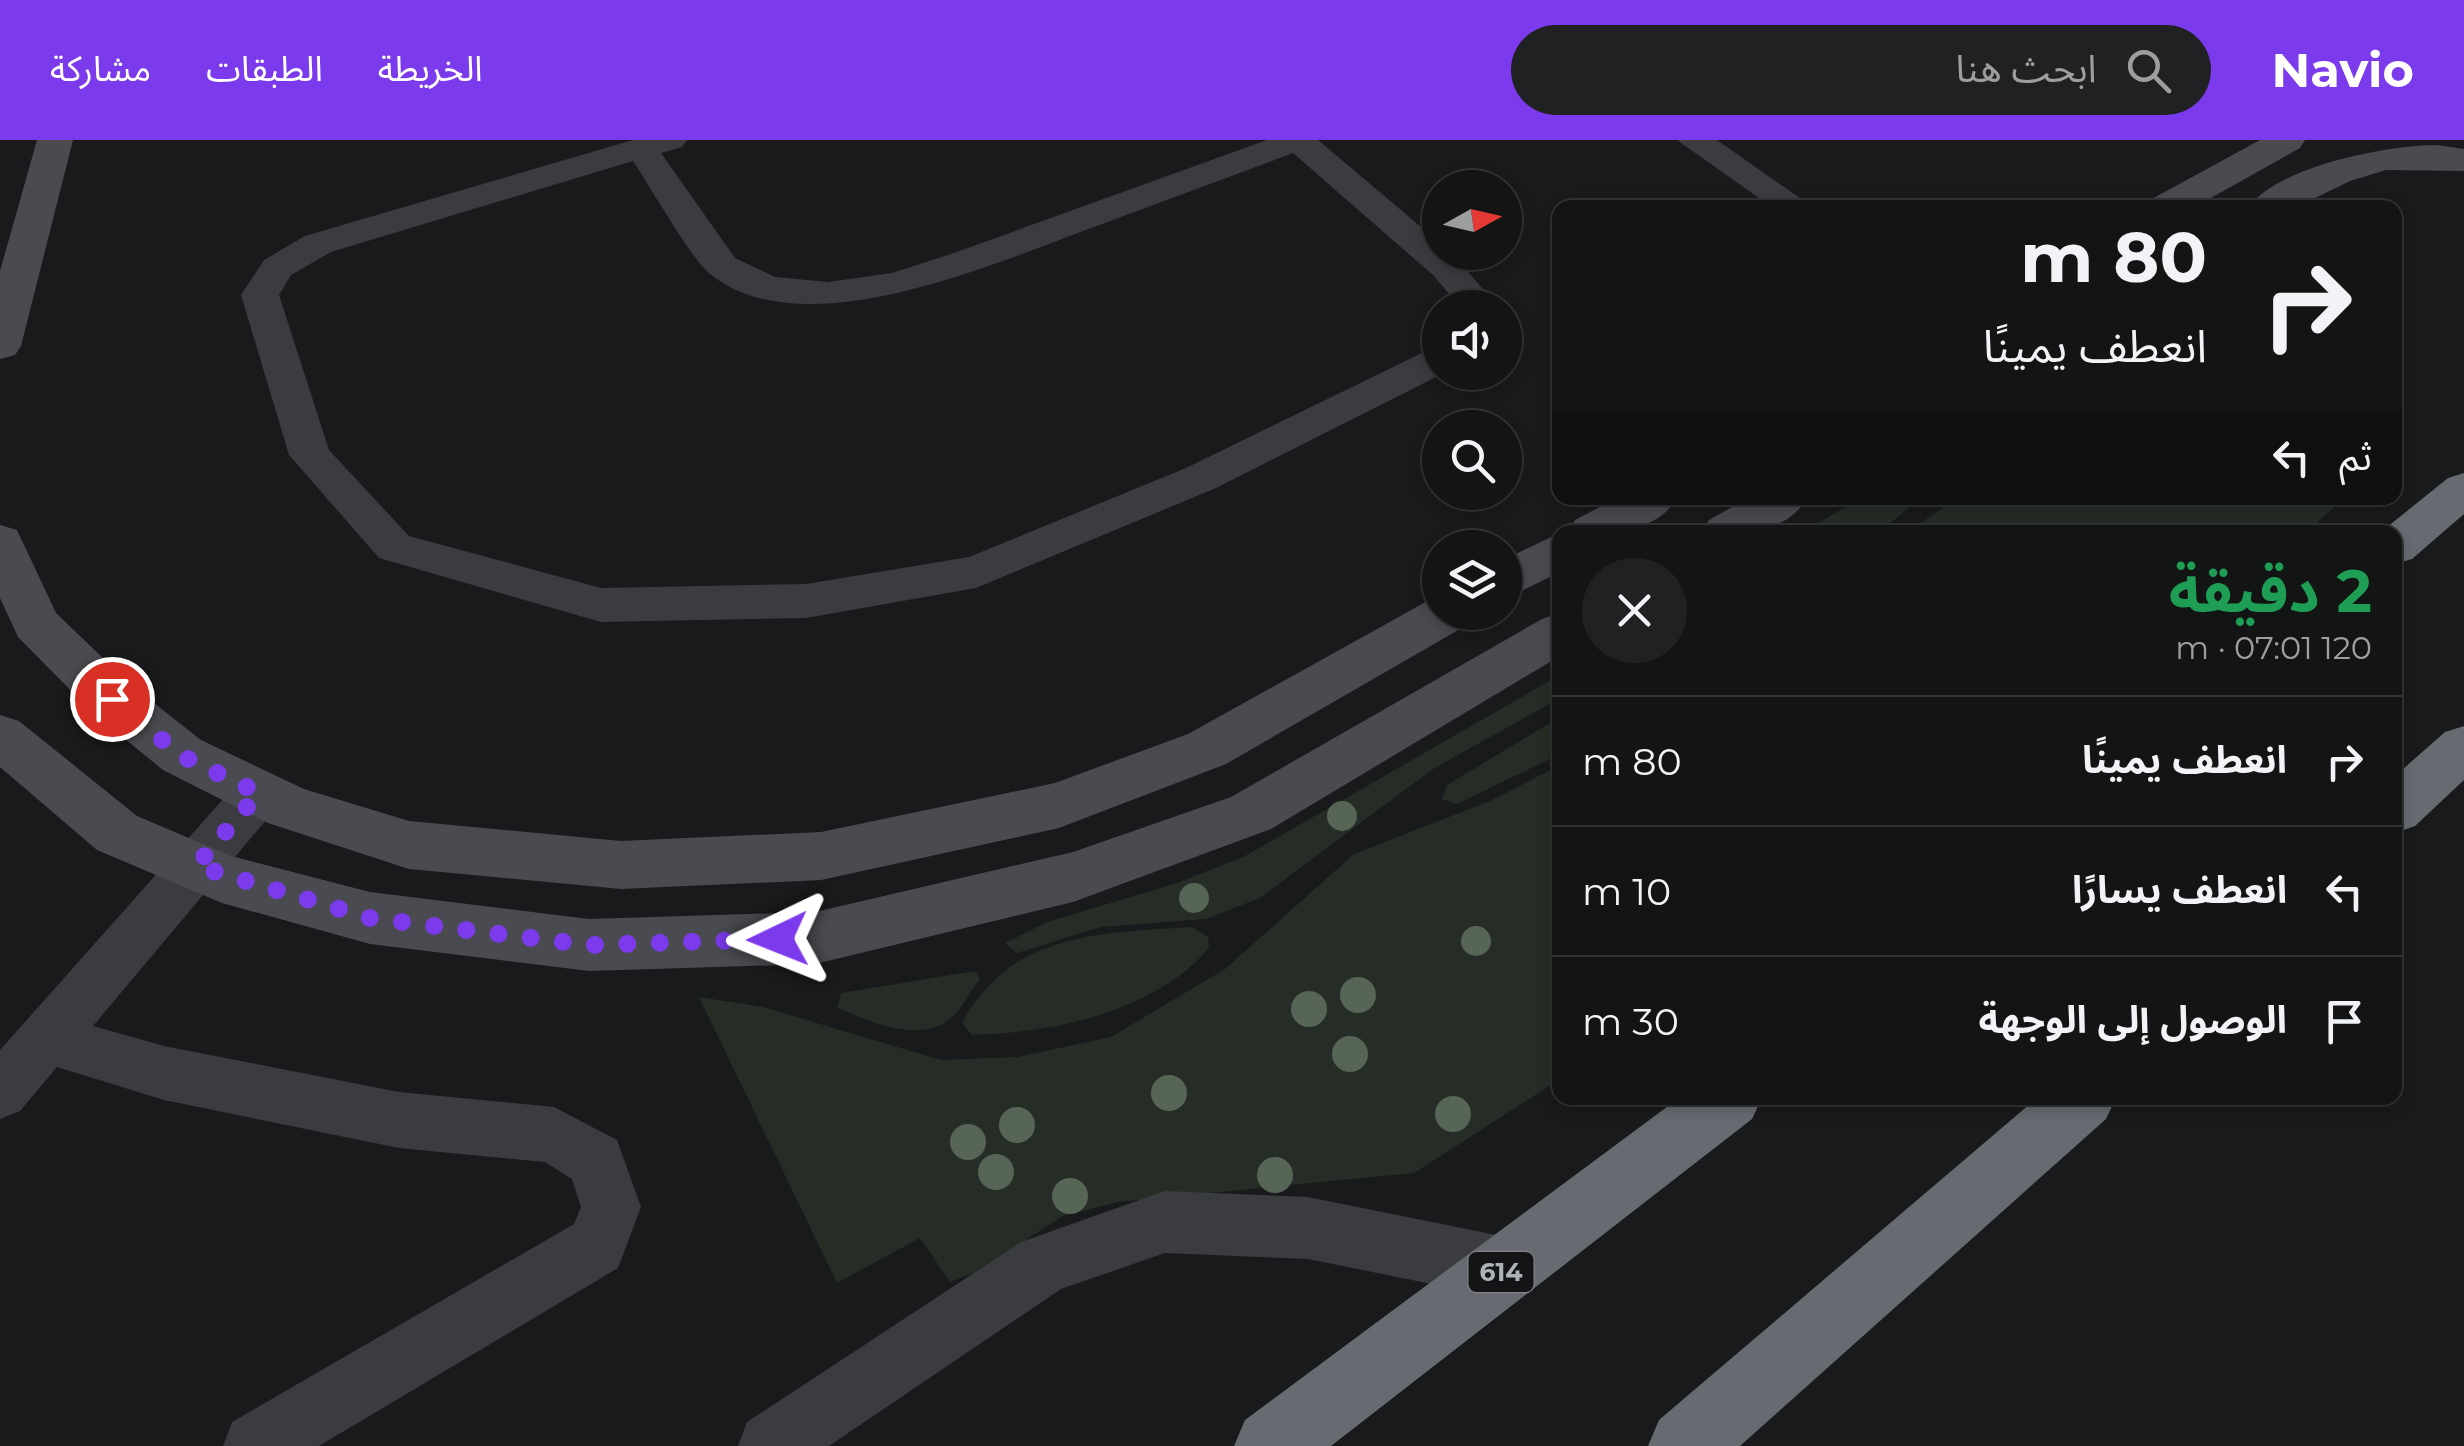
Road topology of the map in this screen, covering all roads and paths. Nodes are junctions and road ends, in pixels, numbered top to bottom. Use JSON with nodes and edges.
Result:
{"nodes":[{"id":1,"x":55,"y":140,"type":"edge"},
{"id":2,"x":1694,"y":140,"type":"edge"},
{"id":3,"x":2287,"y":140,"type":"edge"},
{"id":4,"x":1297,"y":141,"type":"edge"},
{"id":5,"x":656,"y":144,"type":"edge"},
{"id":6,"x":2464,"y":160,"type":"edge"},
{"id":7,"x":1785,"y":200,"type":"edge"},
{"id":8,"x":2178,"y":200,"type":"edge"},
{"id":9,"x":2280,"y":200,"type":"edge"},
{"id":10,"x":1466,"y":290,"type":"edge"},
{"id":11,"x":0,"y":346,"type":"edge"},
{"id":12,"x":1422,"y":369,"type":"edge"},
{"id":13,"x":2464,"y":489,"type":"edge"},
{"id":14,"x":1641,"y":505,"type":"edge"},
{"id":15,"x":1772,"y":505,"type":"edge"},
{"id":16,"x":1605,"y":525,"type":"edge"},
{"id":17,"x":1738,"y":525,"type":"edge"},
{"id":18,"x":0,"y":542,"type":"edge"},
{"id":19,"x":2402,"y":542,"type":"edge"},
{"id":20,"x":1552,"y":555,"type":"edge"},
{"id":21,"x":1522,"y":571,"type":"edge"},
{"id":22,"x":1422,"y":627,"type":"edge"},
{"id":23,"x":1552,"y":637,"type":"edge"},
{"id":24,"x":0,"y":736,"type":"edge"},
{"id":25,"x":2464,"y":747,"type":"edge"},
{"id":26,"x":259,"y":793,"type":"junction"},
{"id":27,"x":2402,"y":804,"type":"edge"},
{"id":28,"x":196,"y":866,"type":"junction"},
{"id":29,"x":46,"y":1038,"type":"junction"},
{"id":30,"x":0,"y":1092,"type":"edge"},
{"id":31,"x":1721,"y":1105,"type":"edge"},
{"id":32,"x":2076,"y":1105,"type":"edge"},
{"id":33,"x":1506,"y":1268,"type":"junction"},
{"id":34,"x":256,"y":1446,"type":"edge"},
{"id":35,"x":771,"y":1446,"type":"edge"},
{"id":36,"x":1271,"y":1446,"type":"edge"},
{"id":37,"x":1686,"y":1446,"type":"edge"}],
"edges":[{"from":1,"to":11,"type":"main road"},
{"from":2,"to":7,"type":"street"},
{"from":3,"to":8,"type":"main road"},
{"from":4,"to":5,"type":"street"},
{"from":4,"to":10,"type":"street"},
{"from":5,"to":12,"type":"street"},
{"from":6,"to":9,"type":"main road"},
{"from":13,"to":19,"type":"highway"},
{"from":14,"to":16,"type":"main road"},
{"from":15,"to":17,"type":"main road"},
{"from":18,"to":26,"type":"main road"},
{"from":20,"to":21,"type":"main road"},
{"from":22,"to":26,"type":"main road"},
{"from":23,"to":28,"type":"main road"},
{"from":24,"to":28,"type":"main road"},
{"from":25,"to":27,"type":"highway"},
{"from":26,"to":28,"type":"street"},
{"from":28,"to":29,"type":"street"},
{"from":29,"to":30,"type":"street"},
{"from":29,"to":34,"type":"street"},
{"from":31,"to":33,"type":"highway","number":"614"},
{"from":32,"to":37,"type":"highway"},
{"from":33,"to":35,"type":"street"},
{"from":33,"to":36,"type":"highway","number":"614"}]}
